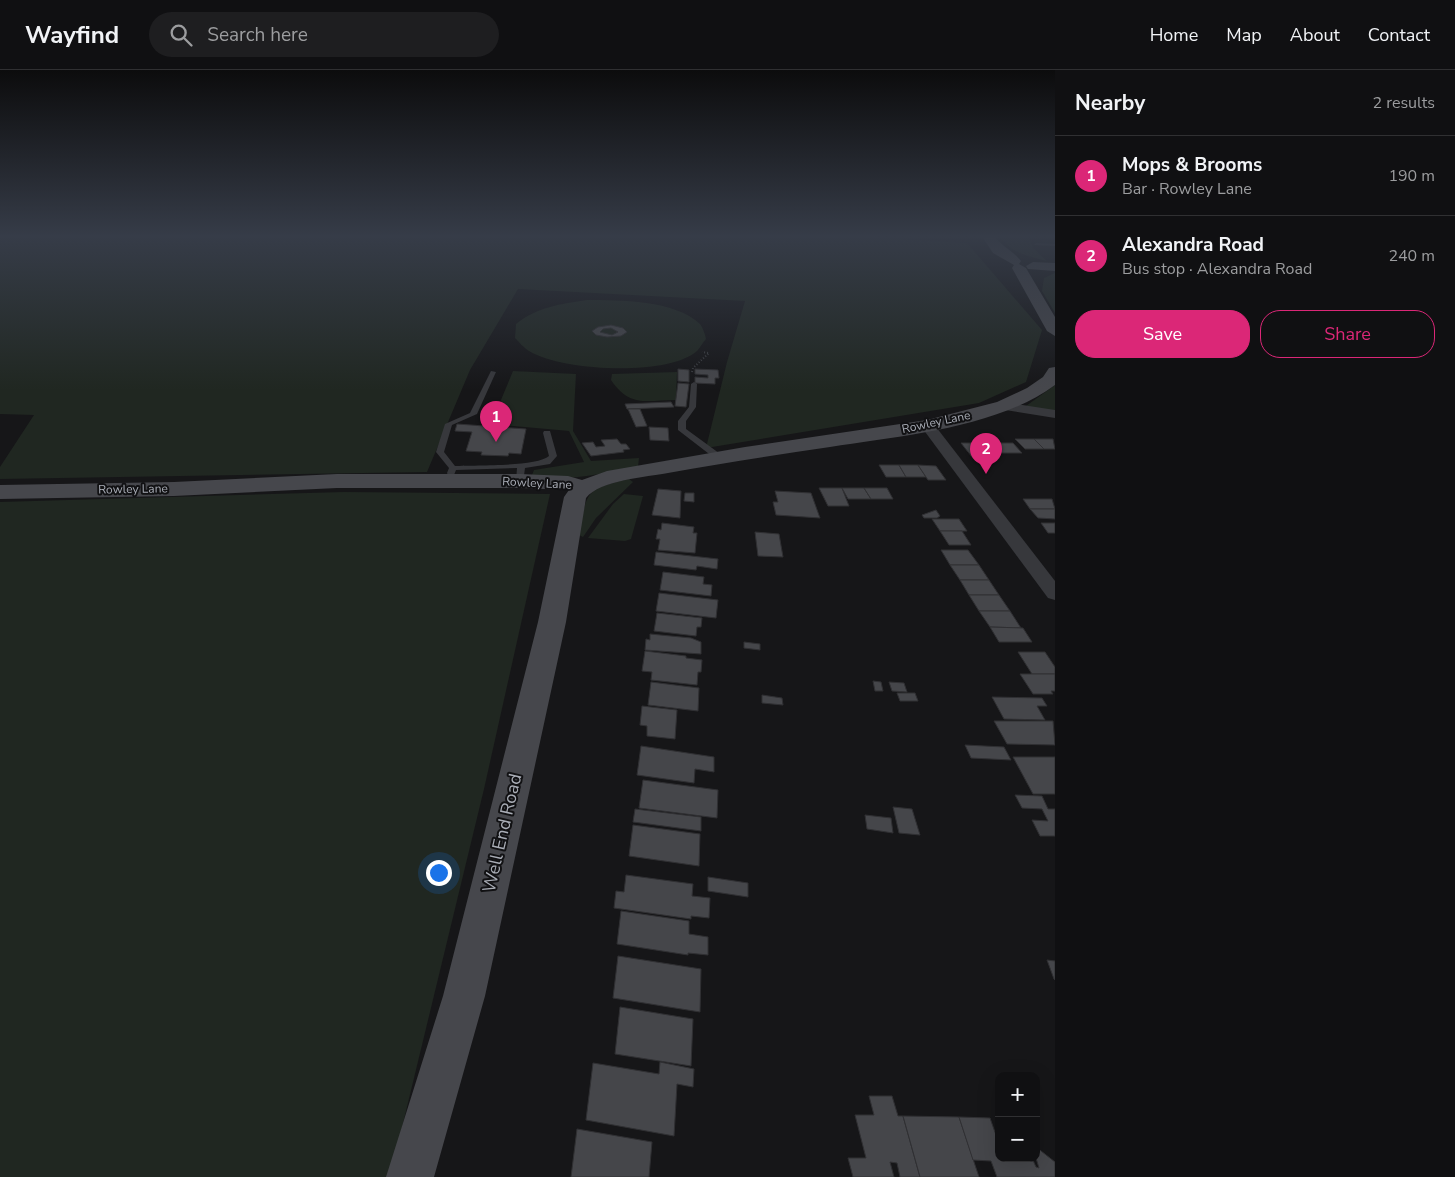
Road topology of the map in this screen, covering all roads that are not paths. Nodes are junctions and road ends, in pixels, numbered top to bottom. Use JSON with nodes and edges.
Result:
{"nodes":[{"id":1,"x":1033,"y":287,"type":"edge"},
{"id":2,"x":1055,"y":331,"type":"edge"},
{"id":3,"x":493,"y":372,"type":"dead end"},
{"id":4,"x":1055,"y":372,"type":"edge"},
{"id":5,"x":694,"y":384,"type":"road end"},
{"id":6,"x":1004,"y":406,"type":"junction"},
{"id":7,"x":1055,"y":414,"type":"edge"},
{"id":8,"x":928,"y":426,"type":"junction"},
{"id":9,"x":547,"y":433,"type":"dead end"},
{"id":10,"x":720,"y":458,"type":"junction"},
{"id":11,"x":451,"y":474,"type":"junction"},
{"id":12,"x":521,"y":474,"type":"junction"},
{"id":13,"x":583,"y":487,"type":"junction"},
{"id":14,"x":0,"y":492,"type":"edge"},
{"id":15,"x":1055,"y":594,"type":"edge"},
{"id":16,"x":410,"y":1177,"type":"edge"}],
"edges":[{"from":1,"to":2,"type":"street"},
{"from":3,"to":11,"type":"lane"},
{"from":4,"to":6,"type":"street","name":"Rowley Lane"},
{"from":5,"to":10,"type":"lane"},
{"from":6,"to":7,"type":"street"},
{"from":6,"to":8,"type":"street","name":"Rowley Lane"},
{"from":8,"to":10,"type":"street","name":"Rowley Lane"},
{"from":8,"to":15,"type":"street"},
{"from":9,"to":12,"type":"lane"},
{"from":10,"to":13,"type":"street","name":"Rowley Lane"},
{"from":11,"to":12,"type":"street","name":"Rowley Lane"},
{"from":11,"to":14,"type":"street","name":"Rowley Lane"},
{"from":12,"to":13,"type":"street","name":"Rowley Lane"},
{"from":13,"to":16,"type":"street","name":"Well End Road"}]}
